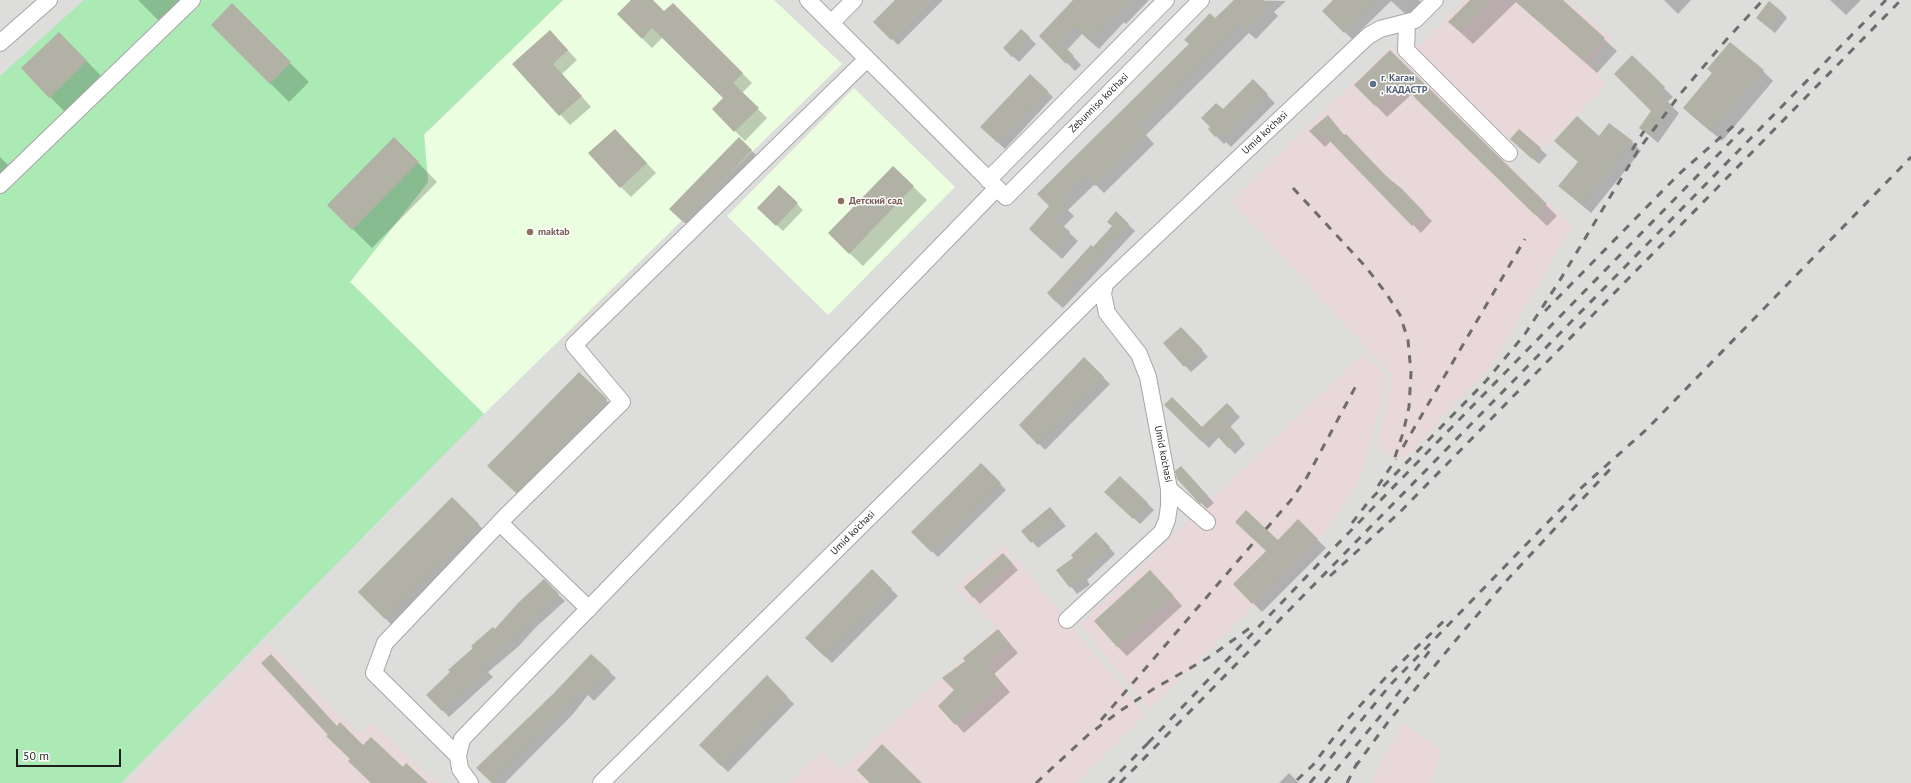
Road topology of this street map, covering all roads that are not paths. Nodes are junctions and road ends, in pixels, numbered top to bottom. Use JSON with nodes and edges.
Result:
{"nodes":[{"id":1,"x":49,"y":0,"type":"edge"},
{"id":2,"x":192,"y":0,"type":"edge"},
{"id":3,"x":854,"y":0,"type":"edge"},
{"id":4,"x":1166,"y":0,"type":"edge"},
{"id":5,"x":1202,"y":0,"type":"edge"},
{"id":6,"x":1435,"y":0,"type":"edge"},
{"id":7,"x":813,"y":2,"type":"edge"},
{"id":8,"x":1407,"y":22,"type":"junction"},
{"id":9,"x":831,"y":23,"type":"junction"},
{"id":10,"x":0,"y":43,"type":"edge"},
{"id":11,"x":867,"y":59,"type":"junction"},
{"id":12,"x":1509,"y":154,"type":"dead end"},
{"id":13,"x":992,"y":184,"type":"junction"},
{"id":14,"x":0,"y":186,"type":"edge"},
{"id":15,"x":1106,"y":284,"type":"junction"},
{"id":16,"x":1170,"y":488,"type":"junction"},
{"id":17,"x":1207,"y":522,"type":"dead end"},
{"id":18,"x":500,"y":523,"type":"junction"},
{"id":19,"x":589,"y":609,"type":"junction"},
{"id":20,"x":1067,"y":620,"type":"dead end"},
{"id":21,"x":458,"y":756,"type":"junction"},
{"id":22,"x":470,"y":783,"type":"edge"},
{"id":23,"x":601,"y":783,"type":"edge"}],
"edges":[{"from":1,"to":10,"type":"street"},
{"from":2,"to":14,"type":"street"},
{"from":3,"to":9,"type":"street"},
{"from":4,"to":13,"type":"street"},
{"from":5,"to":13,"type":"street","name":"Zebunniso ko'chasi"},
{"from":6,"to":8,"type":"street","name":"Umid ko'chasi"},
{"from":7,"to":9,"type":"street"},
{"from":8,"to":12,"type":"street"},
{"from":8,"to":15,"type":"street","name":"Umid ko'chasi"},
{"from":9,"to":11,"type":"street"},
{"from":11,"to":13,"type":"street"},
{"from":11,"to":18,"type":"street"},
{"from":13,"to":19,"type":"street"},
{"from":15,"to":16,"type":"street","name":"Umid ko'chasi"},
{"from":15,"to":23,"type":"street","name":"Umid ko'chasi"},
{"from":16,"to":17,"type":"street"},
{"from":16,"to":20,"type":"street","name":"Umid ko'chasi"},
{"from":18,"to":19,"type":"street"},
{"from":18,"to":21,"type":"street"},
{"from":19,"to":21,"type":"street"},
{"from":21,"to":22,"type":"street"}]}
